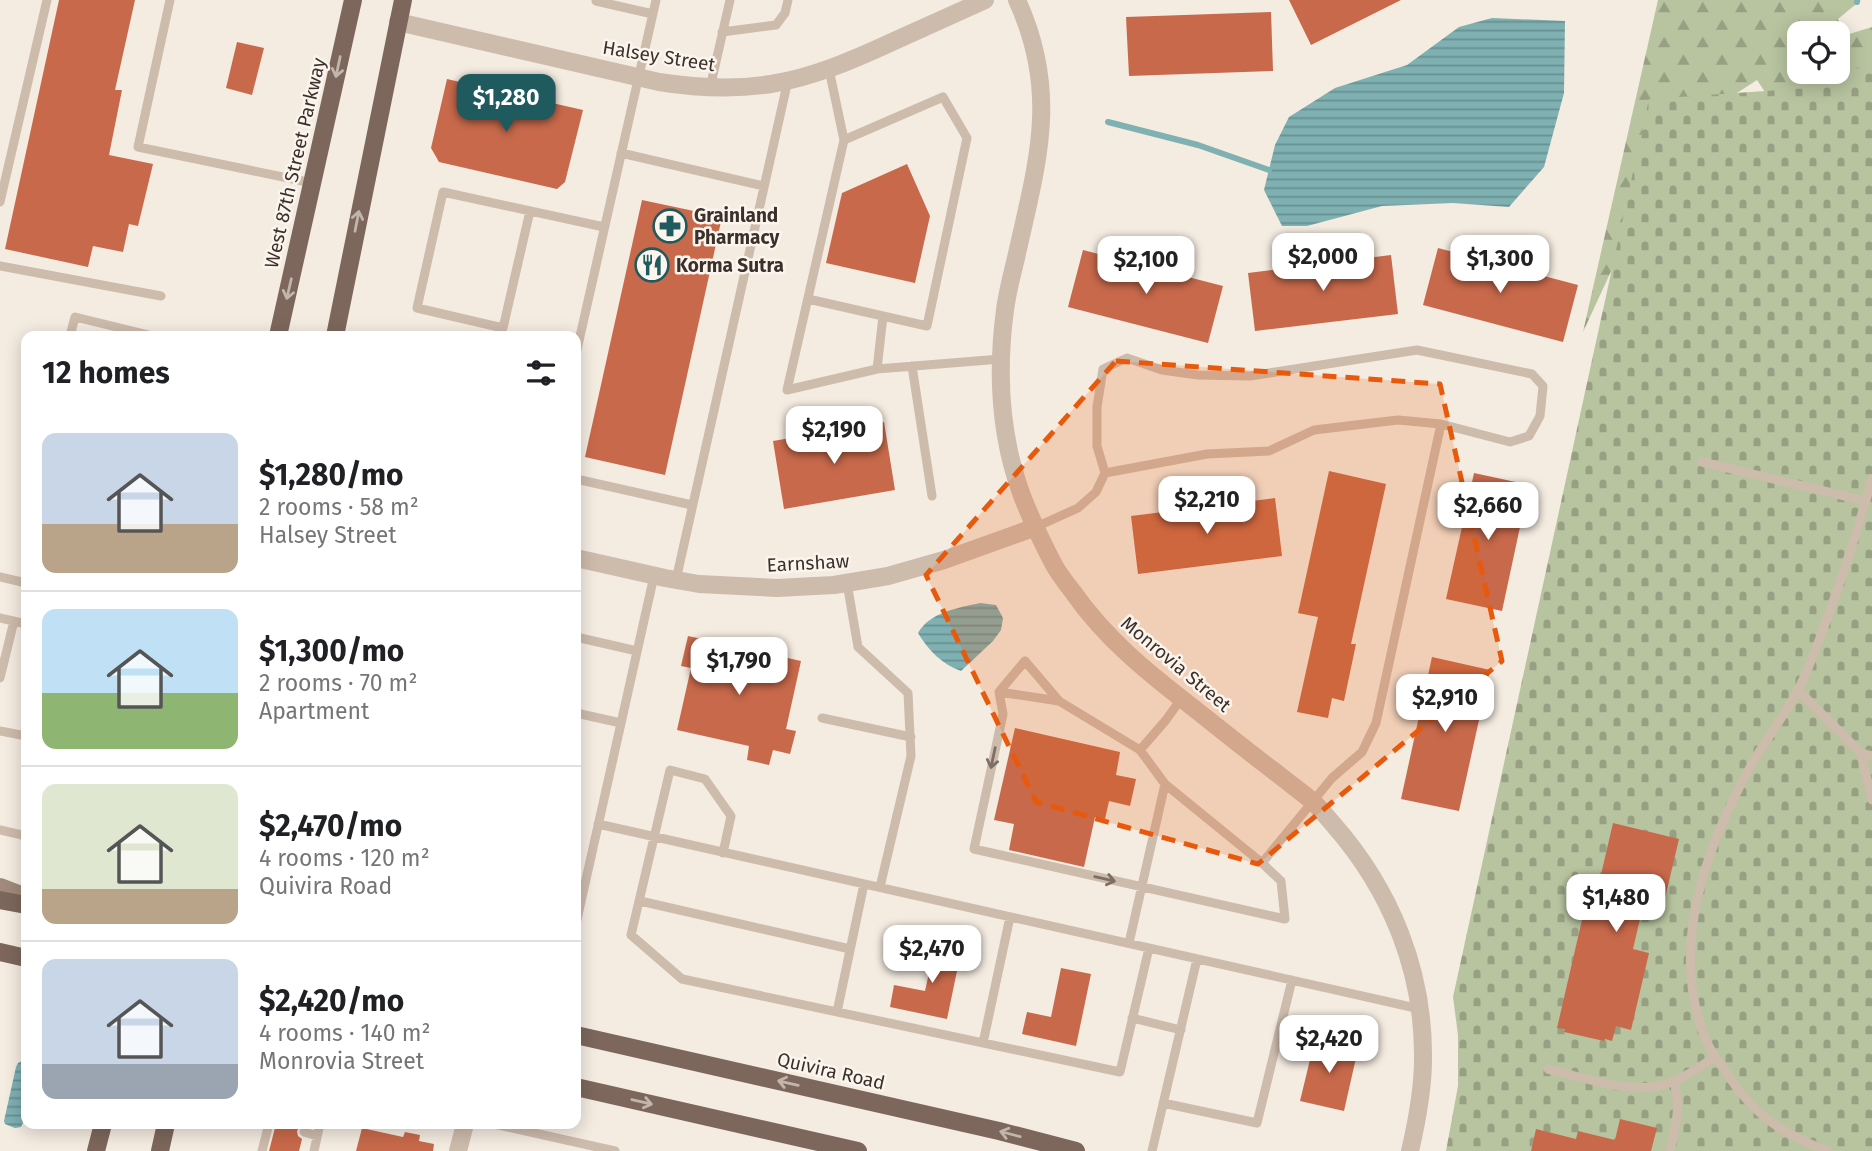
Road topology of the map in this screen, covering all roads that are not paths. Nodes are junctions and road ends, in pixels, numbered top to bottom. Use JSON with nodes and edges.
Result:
{"nodes":[{"id":1,"x":47,"y":0,"type":"edge"},
{"id":2,"x":170,"y":0,"type":"edge"},
{"id":3,"x":353,"y":0,"type":"edge"},
{"id":4,"x":402,"y":0,"type":"edge"},
{"id":5,"x":597,"y":0,"type":"edge"},
{"id":6,"x":656,"y":0,"type":"edge"},
{"id":7,"x":730,"y":0,"type":"edge"},
{"id":8,"x":788,"y":0,"type":"edge"},
{"id":9,"x":985,"y":0,"type":"edge"},
{"id":10,"x":1017,"y":0,"type":"edge"},
{"id":11,"x":653,"y":14,"type":"junction"},
{"id":12,"x":398,"y":22,"type":"junction"},
{"id":13,"x":722,"y":32,"type":"junction"},
{"id":14,"x":828,"y":69,"type":"junction"},
{"id":15,"x":638,"y":77,"type":"junction"},
{"id":16,"x":788,"y":80,"type":"junction"},
{"id":17,"x":710,"y":88,"type":"junction"},
{"id":18,"x":844,"y":140,"type":"junction"},
{"id":19,"x":621,"y":153,"type":"junction"},
{"id":20,"x":312,"y":183,"type":"junction"},
{"id":21,"x":764,"y":186,"type":"junction"},
{"id":22,"x":0,"y":202,"type":"edge"},
{"id":23,"x":530,"y":211,"type":"junction"},
{"id":24,"x":604,"y":227,"type":"junction"},
{"id":25,"x":0,"y":266,"type":"edge"},
{"id":26,"x":161,"y":296,"type":"dead end"},
{"id":27,"x":808,"y":299,"type":"junction"},
{"id":28,"x":883,"y":316,"type":"junction"},
{"id":29,"x":71,"y":331,"type":"edge"},
{"id":30,"x":132,"y":331,"type":"edge"},
{"id":31,"x":279,"y":331,"type":"edge"},
{"id":32,"x":336,"y":331,"type":"edge"},
{"id":33,"x":498,"y":331,"type":"edge"},
{"id":34,"x":502,"y":331,"type":"edge"},
{"id":35,"x":581,"y":331,"type":"edge"},
{"id":36,"x":1001,"y":359,"type":"junction"},
{"id":37,"x":912,"y":366,"type":"junction"},
{"id":38,"x":877,"y":369,"type":"junction"},
{"id":39,"x":1441,"y":424,"type":"junction"},
{"id":40,"x":1702,"y":461,"type":"dead end"},
{"id":41,"x":1105,"y":473,"type":"junction"},
{"id":42,"x":581,"y":480,"type":"edge"},
{"id":43,"x":1872,"y":480,"type":"edge"},
{"id":44,"x":932,"y":496,"type":"dead end"},
{"id":45,"x":1866,"y":501,"type":"junction"},
{"id":46,"x":692,"y":505,"type":"junction"},
{"id":47,"x":1036,"y":527,"type":"junction"},
{"id":48,"x":581,"y":559,"type":"edge"},
{"id":49,"x":654,"y":576,"type":"junction"},
{"id":50,"x":0,"y":577,"type":"edge"},
{"id":51,"x":676,"y":580,"type":"junction"},
{"id":52,"x":21,"y":582,"type":"edge"},
{"id":53,"x":847,"y":583,"type":"junction"},
{"id":54,"x":0,"y":618,"type":"edge"},
{"id":55,"x":14,"y":621,"type":"junction"},
{"id":56,"x":21,"y":623,"type":"edge"},
{"id":57,"x":581,"y":637,"type":"edge"},
{"id":58,"x":637,"y":651,"type":"junction"},
{"id":59,"x":0,"y":678,"type":"edge"},
{"id":60,"x":1798,"y":690,"type":"junction"},
{"id":61,"x":999,"y":692,"type":"junction"},
{"id":62,"x":1181,"y":699,"type":"junction"},
{"id":63,"x":1059,"y":701,"type":"junction"},
{"id":64,"x":581,"y":714,"type":"edge"},
{"id":65,"x":822,"y":718,"type":"dead end"},
{"id":66,"x":621,"y":723,"type":"junction"},
{"id":67,"x":0,"y":731,"type":"edge"},
{"id":68,"x":21,"y":735,"type":"edge"},
{"id":69,"x":911,"y":737,"type":"junction"},
{"id":70,"x":1140,"y":750,"type":"junction"},
{"id":71,"x":1861,"y":753,"type":"junction"},
{"id":72,"x":1872,"y":756,"type":"edge"},
{"id":73,"x":1165,"y":783,"type":"junction"},
{"id":74,"x":1872,"y":800,"type":"edge"},
{"id":75,"x":1312,"y":801,"type":"junction"},
{"id":76,"x":598,"y":824,"type":"junction"},
{"id":77,"x":0,"y":830,"type":"edge"},
{"id":78,"x":21,"y":835,"type":"edge"},
{"id":79,"x":655,"y":837,"type":"junction"},
{"id":80,"x":723,"y":853,"type":"junction"},
{"id":81,"x":1262,"y":863,"type":"junction"},
{"id":82,"x":864,"y":884,"type":"junction"},
{"id":83,"x":0,"y":887,"type":"edge"},
{"id":84,"x":880,"y":887,"type":"junction"},
{"id":85,"x":1141,"y":887,"type":"junction"},
{"id":86,"x":581,"y":892,"type":"edge"},
{"id":87,"x":21,"y":895,"type":"edge"},
{"id":88,"x":0,"y":900,"type":"edge"},
{"id":89,"x":640,"y":901,"type":"junction"},
{"id":90,"x":21,"y":904,"type":"edge"},
{"id":91,"x":1010,"y":917,"type":"junction"},
{"id":92,"x":1129,"y":943,"type":"junction"},
{"id":93,"x":1149,"y":948,"type":"junction"},
{"id":94,"x":850,"y":949,"type":"junction"},
{"id":95,"x":0,"y":952,"type":"edge"},
{"id":96,"x":21,"y":957,"type":"edge"},
{"id":97,"x":1198,"y":959,"type":"junction"},
{"id":98,"x":1292,"y":980,"type":"junction"},
{"id":99,"x":1420,"y":1009,"type":"junction"},
{"id":100,"x":837,"y":1012,"type":"junction"},
{"id":101,"x":1132,"y":1018,"type":"junction"},
{"id":102,"x":1181,"y":1030,"type":"junction"},
{"id":103,"x":581,"y":1037,"type":"edge"},
{"id":104,"x":983,"y":1043,"type":"junction"},
{"id":105,"x":1715,"y":1056,"type":"junction"},
{"id":106,"x":1548,"y":1069,"type":"dead end"},
{"id":107,"x":1674,"y":1081,"type":"junction"},
{"id":108,"x":581,"y":1088,"type":"edge"},
{"id":109,"x":1163,"y":1103,"type":"junction"},
{"id":110,"x":102,"y":1129,"type":"edge"},
{"id":111,"x":165,"y":1129,"type":"edge"},
{"id":112,"x":269,"y":1129,"type":"edge"},
{"id":113,"x":319,"y":1129,"type":"edge"},
{"id":114,"x":464,"y":1129,"type":"edge"},
{"id":115,"x":516,"y":1129,"type":"edge"},
{"id":116,"x":304,"y":1132,"type":"dead end"},
{"id":117,"x":317,"y":1136,"type":"junction"},
{"id":118,"x":803,"y":1145,"type":"edge"},
{"id":119,"x":265,"y":1150,"type":"edge"},
{"id":120,"x":96,"y":1151,"type":"edge"},
{"id":121,"x":160,"y":1151,"type":"edge"},
{"id":122,"x":314,"y":1151,"type":"edge"},
{"id":123,"x":458,"y":1151,"type":"edge"},
{"id":124,"x":615,"y":1151,"type":"edge"},
{"id":125,"x":858,"y":1151,"type":"edge"},
{"id":126,"x":1076,"y":1151,"type":"edge"},
{"id":127,"x":1152,"y":1151,"type":"edge"},
{"id":128,"x":1410,"y":1151,"type":"edge"},
{"id":129,"x":1670,"y":1151,"type":"edge"},
{"id":130,"x":1828,"y":1151,"type":"edge"}],
"edges":[{"from":1,"to":22,"type":"lane"},
{"from":2,"to":20,"type":"lane"},
{"from":3,"to":20,"type":"main road","name":"West 87th Street Parkway","one_way":true},
{"from":4,"to":12,"type":"main road"},
{"from":5,"to":11,"type":"lane"},
{"from":6,"to":11,"type":"lane"},
{"from":7,"to":13,"type":"lane"},
{"from":8,"to":13,"type":"lane"},
{"from":9,"to":14,"type":"street","name":"Halsey Street"},
{"from":10,"to":36,"type":"street","name":"Monrovia Street"},
{"from":11,"to":15,"type":"lane"},
{"from":12,"to":15,"type":"street","name":"Halsey Street"},
{"from":32,"to":12,"type":"main road","one_way":true},
{"from":13,"to":17,"type":"lane"},
{"from":14,"to":16,"type":"street","name":"Halsey Street"},
{"from":14,"to":18,"type":"lane"},
{"from":15,"to":17,"type":"street","name":"Halsey Street"},
{"from":15,"to":19,"type":"lane"},
{"from":16,"to":17,"type":"street","name":"Halsey Street"},
{"from":16,"to":21,"type":"lane"},
{"from":18,"to":27,"type":"lane"},
{"from":18,"to":28,"type":"lane"},
{"from":19,"to":21,"type":"lane"},
{"from":19,"to":24,"type":"lane"},
{"from":20,"to":31,"type":"main road","name":"West 87th Street Parkway","one_way":true},
{"from":21,"to":46,"type":"lane"},
{"from":23,"to":24,"type":"lane"},
{"from":23,"to":33,"type":"lane"},
{"from":23,"to":34,"type":"lane"},
{"from":24,"to":35,"type":"lane"},
{"from":25,"to":26,"type":"lane"},
{"from":27,"to":28,"type":"lane"},
{"from":27,"to":38,"type":"lane"},
{"from":28,"to":38,"type":"lane"},
{"from":29,"to":30,"type":"lane"},
{"from":36,"to":37,"type":"lane"},
{"from":36,"to":47,"type":"street","name":"Monrovia Street"},
{"from":37,"to":38,"type":"lane"},
{"from":37,"to":44,"type":"lane"},
{"from":39,"to":41,"type":"lane"},
{"from":39,"to":41,"type":"lane"},
{"from":39,"to":75,"type":"lane"},
{"from":40,"to":45,"type":"lane"},
{"from":41,"to":47,"type":"lane"},
{"from":42,"to":46,"type":"lane"},
{"from":43,"to":45,"type":"lane"},
{"from":45,"to":60,"type":"lane"},
{"from":46,"to":51,"type":"lane"},
{"from":47,"to":53,"type":"street","name":"Earnshaw"},
{"from":47,"to":62,"type":"street","name":"Monrovia Street"},
{"from":48,"to":49,"type":"street","name":"Earnshaw"},
{"from":49,"to":51,"type":"street","name":"Earnshaw"},
{"from":49,"to":58,"type":"lane"},
{"from":50,"to":52,"type":"lane"},
{"from":51,"to":53,"type":"street","name":"Earnshaw"},
{"from":53,"to":69,"type":"lane"},
{"from":54,"to":55,"type":"lane"},
{"from":55,"to":56,"type":"lane"},
{"from":55,"to":59,"type":"lane"},
{"from":57,"to":58,"type":"lane"},
{"from":58,"to":66,"type":"lane"},
{"from":60,"to":71,"type":"lane"},
{"from":60,"to":105,"type":"lane"},
{"from":61,"to":63,"type":"lane"},
{"from":61,"to":63,"type":"lane"},
{"from":61,"to":85,"type":"lane","one_way":true},
{"from":62,"to":70,"type":"lane"},
{"from":62,"to":75,"type":"street","name":"Monrovia Street"},
{"from":63,"to":70,"type":"lane"},
{"from":64,"to":66,"type":"lane"},
{"from":65,"to":69,"type":"lane"},
{"from":66,"to":76,"type":"lane"},
{"from":67,"to":68,"type":"lane"},
{"from":69,"to":84,"type":"lane"},
{"from":70,"to":73,"type":"lane"},
{"from":71,"to":72,"type":"lane"},
{"from":71,"to":74,"type":"lane"},
{"from":73,"to":81,"type":"lane"},
{"from":73,"to":85,"type":"lane"},
{"from":75,"to":81,"type":"lane"},
{"from":75,"to":99,"type":"street","name":"Monrovia Street"},
{"from":76,"to":79,"type":"lane"},
{"from":76,"to":86,"type":"lane"},
{"from":77,"to":78,"type":"lane"},
{"from":79,"to":80,"type":"lane"},
{"from":79,"to":80,"type":"lane"},
{"from":79,"to":89,"type":"lane"},
{"from":80,"to":82,"type":"lane"},
{"from":81,"to":85,"type":"lane"},
{"from":82,"to":84,"type":"lane"},
{"from":82,"to":94,"type":"lane"},
{"from":83,"to":87,"type":"main road"},
{"from":84,"to":91,"type":"lane"},
{"from":85,"to":92,"type":"lane"},
{"from":88,"to":90,"type":"main road"},
{"from":89,"to":94,"type":"lane"},
{"from":89,"to":100,"type":"lane"},
{"from":91,"to":92,"type":"lane"},
{"from":91,"to":104,"type":"lane"},
{"from":92,"to":93,"type":"lane"},
{"from":93,"to":97,"type":"lane"},
{"from":93,"to":101,"type":"lane"},
{"from":94,"to":100,"type":"lane"},
{"from":95,"to":96,"type":"main road"},
{"from":97,"to":98,"type":"lane"},
{"from":97,"to":102,"type":"lane"},
{"from":98,"to":99,"type":"lane"},
{"from":98,"to":109,"type":"lane"},
{"from":99,"to":128,"type":"street","name":"Monrovia Street"},
{"from":100,"to":104,"type":"lane"},
{"from":101,"to":102,"type":"lane"},
{"from":101,"to":104,"type":"lane"},
{"from":102,"to":109,"type":"lane"},
{"from":126,"to":103,"type":"main road","name":"Quivira Road","one_way":true},
{"from":105,"to":107,"type":"lane"},
{"from":105,"to":130,"type":"lane"},
{"from":106,"to":107,"type":"lane"},
{"from":107,"to":129,"type":"lane"},
{"from":108,"to":118,"type":"main road","one_way":true},
{"from":109,"to":127,"type":"lane"},
{"from":110,"to":120,"type":"main road"},
{"from":111,"to":121,"type":"main road"},
{"from":112,"to":119,"type":"lane"},
{"from":113,"to":117,"type":"lane"},
{"from":114,"to":123,"type":"street"},
{"from":115,"to":124,"type":"lane"},
{"from":116,"to":117,"type":"lane"},
{"from":117,"to":122,"type":"lane"},
{"from":118,"to":125,"type":"main road"}]}
